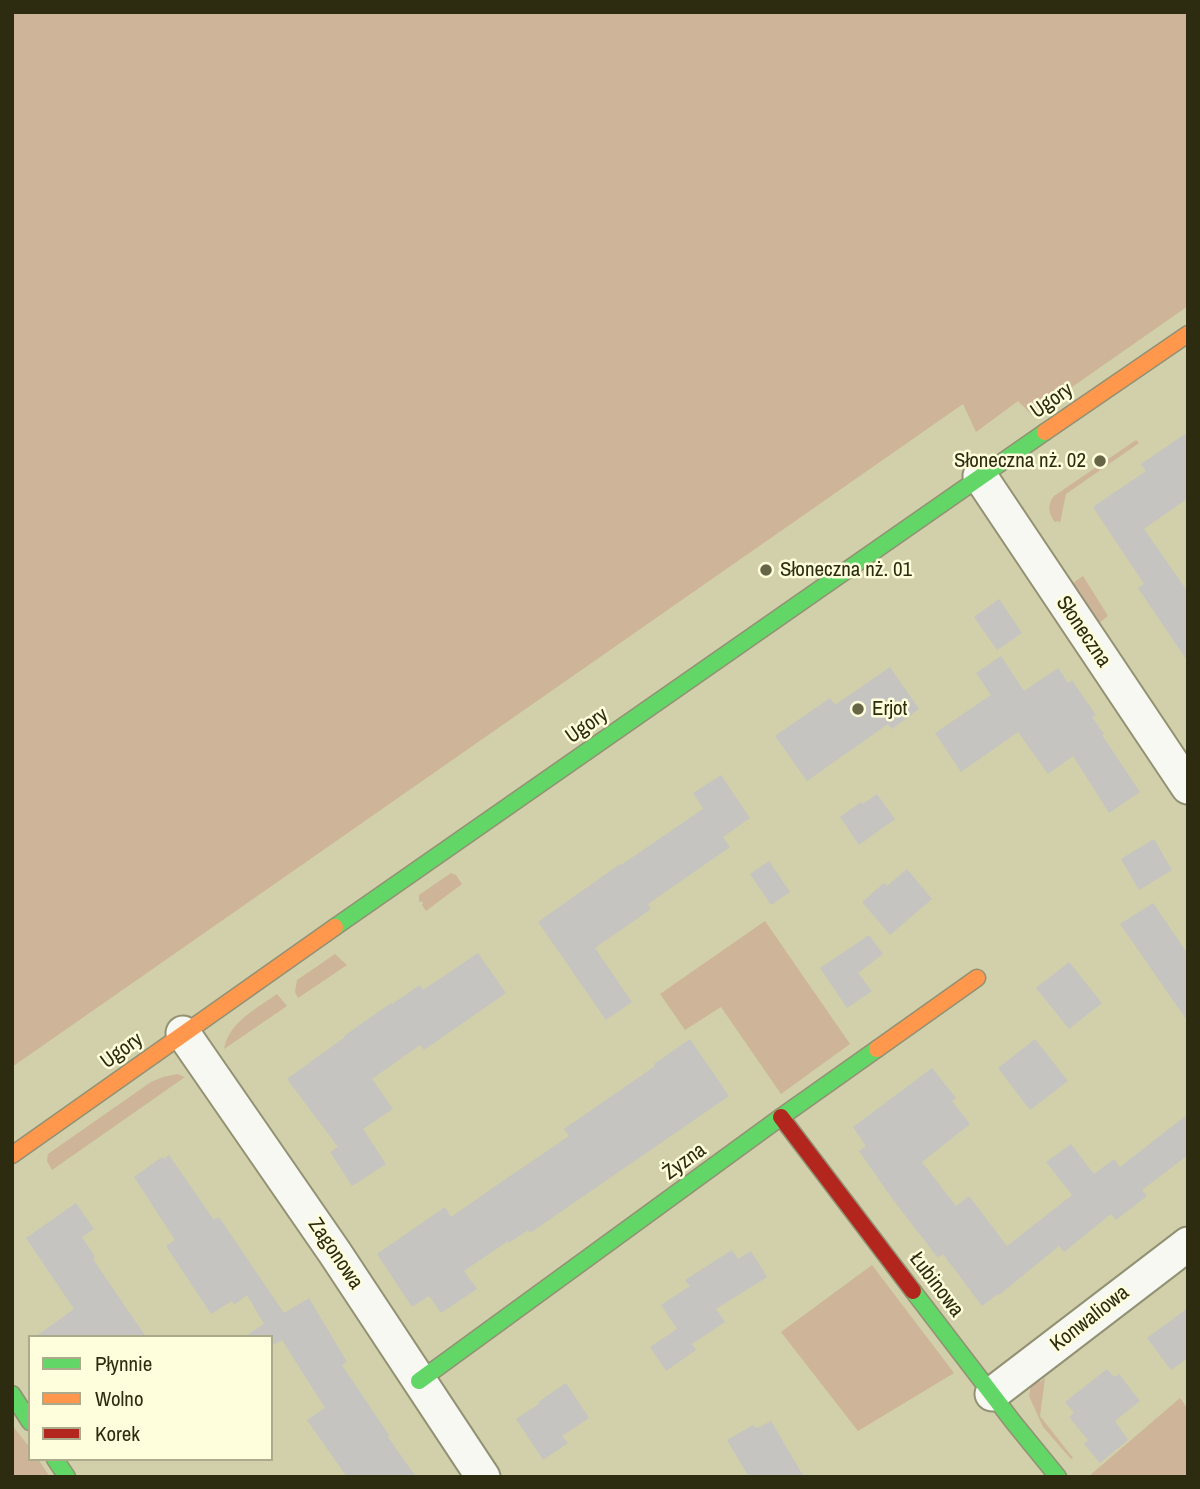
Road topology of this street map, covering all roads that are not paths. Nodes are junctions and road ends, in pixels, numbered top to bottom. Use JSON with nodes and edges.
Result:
{"nodes":[{"id":1,"x":1188,"y":334,"type":"edge"},
{"id":2,"x":980,"y":476,"type":"junction"},
{"id":3,"x":1188,"y":787,"type":"edge"},
{"id":4,"x":977,"y":978,"type":"dead end"},
{"id":5,"x":183,"y":1033,"type":"junction"},
{"id":6,"x":781,"y":1117,"type":"junction"},
{"id":7,"x":12,"y":1155,"type":"edge"},
{"id":8,"x":1188,"y":1244,"type":"edge"},
{"id":9,"x":419,"y":1381,"type":"junction"},
{"id":10,"x":12,"y":1394,"type":"edge"},
{"id":11,"x":992,"y":1394,"type":"junction"},
{"id":12,"x":12,"y":1404,"type":"edge"},
{"id":13,"x":28,"y":1419,"type":"edge"},
{"id":14,"x":56,"y":1461,"type":"edge"},
{"id":15,"x":68,"y":1477,"type":"edge"},
{"id":16,"x":483,"y":1477,"type":"edge"},
{"id":17,"x":1058,"y":1477,"type":"edge"}],
"edges":[{"from":1,"to":2,"type":"street","name":"Ugory"},
{"from":2,"to":3,"type":"street","name":"Słoneczna"},
{"from":2,"to":5,"type":"street","name":"Ugory"},
{"from":4,"to":6,"type":"street","name":"Żyzna"},
{"from":5,"to":7,"type":"street","name":"Ugory"},
{"from":5,"to":9,"type":"street","name":"Zagonowa"},
{"from":6,"to":9,"type":"street","name":"Żyzna"},
{"from":6,"to":11,"type":"street","name":"Łubinowa"},
{"from":8,"to":11,"type":"street","name":"Konwaliowa"},
{"from":9,"to":16,"type":"street","name":"Zagonowa"},
{"from":10,"to":13,"type":"street"},
{"from":11,"to":17,"type":"street","name":"Łubinowa"},
{"from":12,"to":13,"type":"street"},
{"from":14,"to":15,"type":"street"}]}
